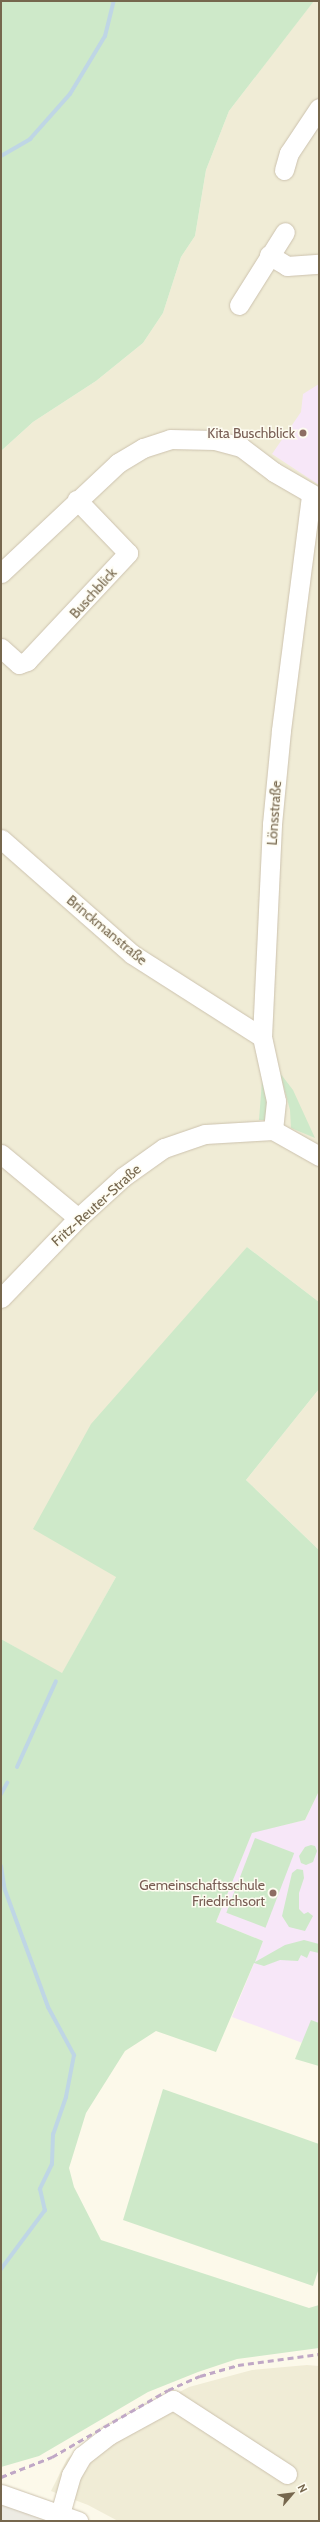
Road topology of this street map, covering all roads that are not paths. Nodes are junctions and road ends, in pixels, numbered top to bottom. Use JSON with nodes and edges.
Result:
{"nodes":[{"id":1,"x":319,"y":108,"type":"edge"},
{"id":2,"x":310,"y":134,"type":"edge"},
{"id":3,"x":284,"y":170,"type":"dead end"},
{"id":4,"x":285,"y":232,"type":"dead end"},
{"id":5,"x":269,"y":255,"type":"junction"},
{"id":6,"x":319,"y":264,"type":"edge"},
{"id":7,"x":239,"y":305,"type":"dead end"},
{"id":8,"x":315,"y":497,"type":"edge"},
{"id":9,"x":77,"y":500,"type":"junction"},
{"id":10,"x":1,"y":573,"type":"edge"},
{"id":11,"x":1,"y":648,"type":"edge"},
{"id":12,"x":1,"y":840,"type":"edge"},
{"id":13,"x":262,"y":1036,"type":"junction"},
{"id":14,"x":272,"y":1130,"type":"junction"},
{"id":15,"x":1,"y":1154,"type":"edge"},
{"id":16,"x":319,"y":1156,"type":"edge"},
{"id":17,"x":78,"y":1218,"type":"junction"},
{"id":18,"x":1,"y":1298,"type":"edge"},
{"id":19,"x":287,"y":2474,"type":"dead end"},
{"id":20,"x":1,"y":2494,"type":"edge"},
{"id":21,"x":60,"y":2514,"type":"junction"},
{"id":22,"x":78,"y":2521,"type":"edge"}],
"edges":[{"from":1,"to":2,"type":"street"},
{"from":2,"to":3,"type":"street"},
{"from":4,"to":5,"type":"street"},
{"from":5,"to":6,"type":"street"},
{"from":5,"to":7,"type":"street"},
{"from":8,"to":9,"type":"street"},
{"from":8,"to":13,"type":"street","name":"Lönsstraße"},
{"from":9,"to":10,"type":"street"},
{"from":9,"to":11,"type":"street","name":"Buschblick"},
{"from":12,"to":13,"type":"street","name":"Brinckmanstraße"},
{"from":13,"to":14,"type":"street","name":"Lönsstraße"},
{"from":14,"to":16,"type":"street"},
{"from":14,"to":17,"type":"street","name":"Fritz-Reuter-Straße"},
{"from":15,"to":17,"type":"street"},
{"from":17,"to":18,"type":"street","name":"Fritz-Reuter-Straße"},
{"from":19,"to":21,"type":"street"},
{"from":20,"to":21,"type":"street"},
{"from":21,"to":22,"type":"street"}]}
